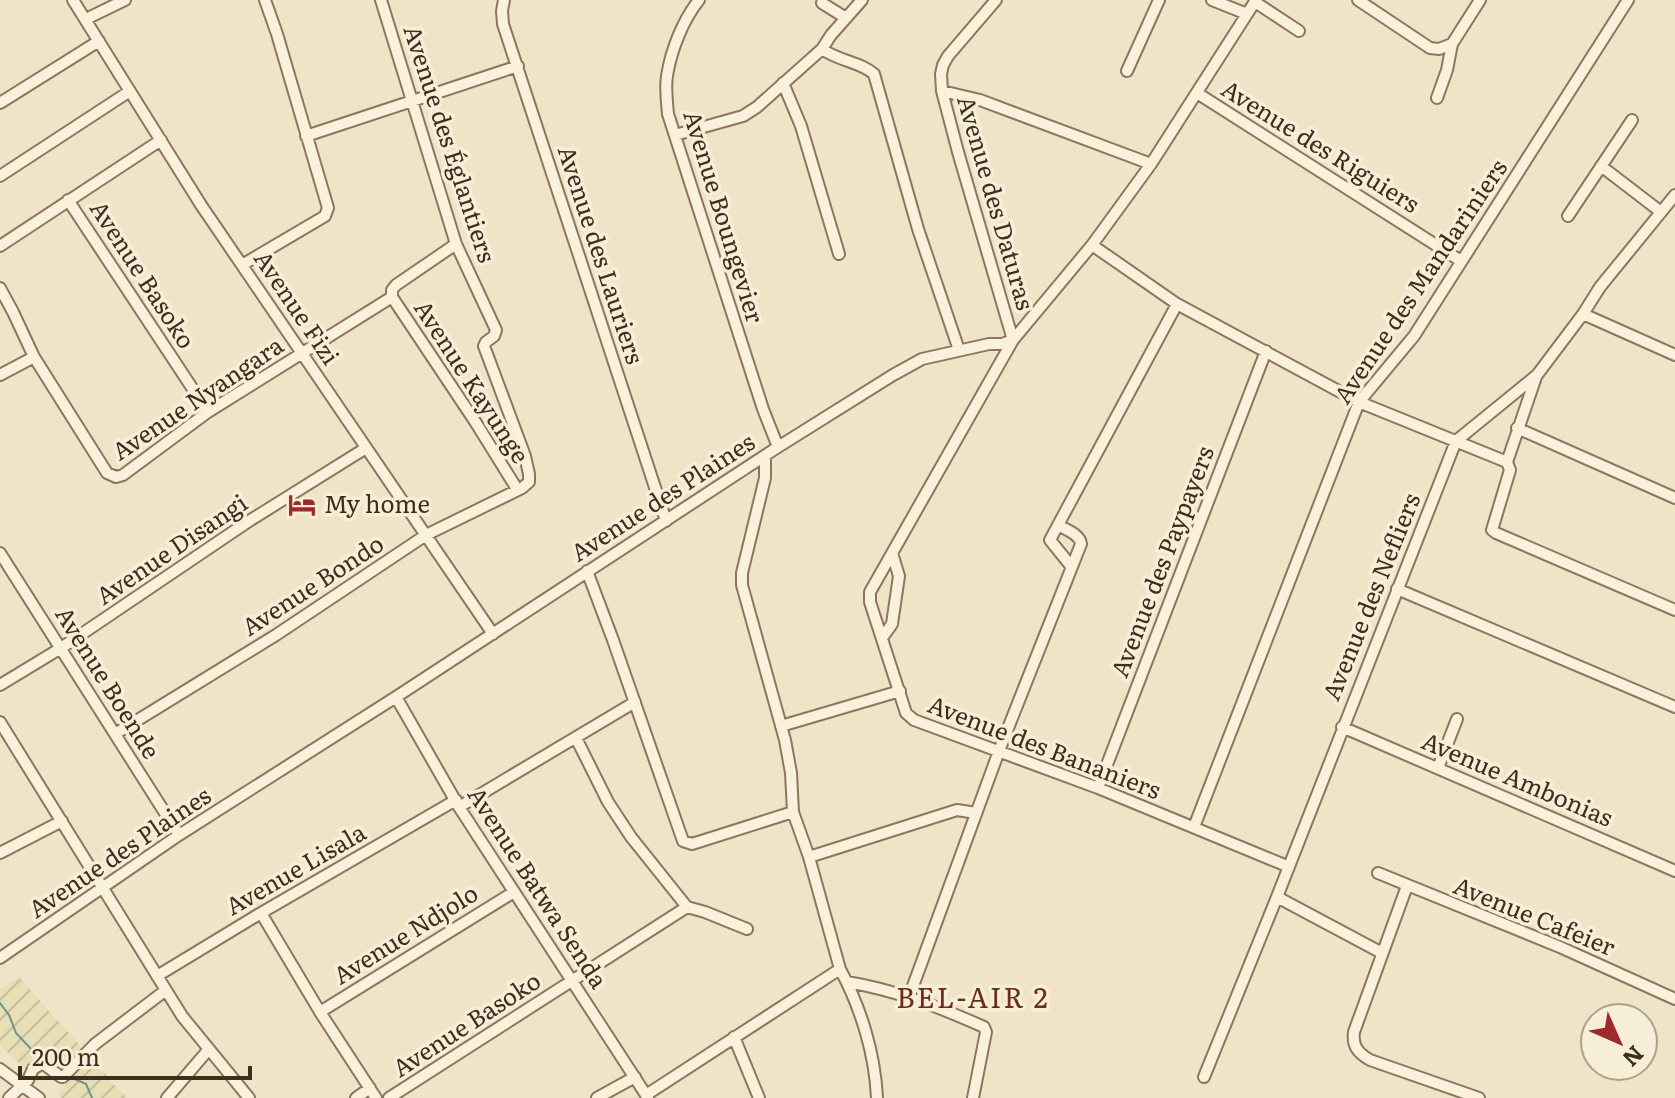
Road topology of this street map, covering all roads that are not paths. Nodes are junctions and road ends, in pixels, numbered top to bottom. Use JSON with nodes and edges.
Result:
{"nodes":[{"id":1,"x":73,"y":0,"type":"edge"},
{"id":2,"x":125,"y":0,"type":"edge"},
{"id":3,"x":265,"y":0,"type":"edge"},
{"id":4,"x":381,"y":0,"type":"edge"},
{"id":5,"x":504,"y":0,"type":"edge"},
{"id":6,"x":699,"y":0,"type":"edge"},
{"id":7,"x":862,"y":0,"type":"edge"},
{"id":8,"x":996,"y":0,"type":"edge"},
{"id":9,"x":1159,"y":0,"type":"edge"},
{"id":10,"x":1212,"y":0,"type":"edge"},
{"id":11,"x":1358,"y":0,"type":"edge"},
{"id":12,"x":1480,"y":0,"type":"edge"},
{"id":13,"x":1628,"y":0,"type":"edge"},
{"id":14,"x":1256,"y":1,"type":"edge"},
{"id":15,"x":822,"y":3,"type":"dead end"},
{"id":16,"x":1242,"y":9,"type":"edge"},
{"id":17,"x":846,"y":18,"type":"junction"},
{"id":18,"x":86,"y":19,"type":"junction"},
{"id":19,"x":1299,"y":31,"type":"dead end"},
{"id":20,"x":99,"y":41,"type":"junction"},
{"id":21,"x":1452,"y":44,"type":"junction"},
{"id":22,"x":822,"y":49,"type":"junction"},
{"id":23,"x":518,"y":66,"type":"junction"},
{"id":24,"x":1127,"y":71,"type":"dead end"},
{"id":25,"x":783,"y":83,"type":"junction"},
{"id":26,"x":130,"y":91,"type":"junction"},
{"id":27,"x":942,"y":91,"type":"junction"},
{"id":28,"x":1197,"y":93,"type":"junction"},
{"id":29,"x":2,"y":98,"type":"edge"},
{"id":30,"x":1437,"y":98,"type":"dead end"},
{"id":31,"x":413,"y":101,"type":"junction"},
{"id":32,"x":1632,"y":120,"type":"dead end"},
{"id":33,"x":675,"y":135,"type":"junction"},
{"id":34,"x":306,"y":136,"type":"junction"},
{"id":35,"x":161,"y":140,"type":"junction"},
{"id":36,"x":1151,"y":164,"type":"junction"},
{"id":37,"x":1601,"y":166,"type":"junction"},
{"id":38,"x":0,"y":176,"type":"edge"},
{"id":39,"x":1675,"y":195,"type":"edge"},
{"id":40,"x":68,"y":200,"type":"junction"},
{"id":41,"x":1661,"y":212,"type":"junction"},
{"id":42,"x":1568,"y":216,"type":"dead end"},
{"id":43,"x":456,"y":244,"type":"junction"},
{"id":44,"x":1092,"y":245,"type":"junction"},
{"id":45,"x":0,"y":246,"type":"edge"},
{"id":46,"x":839,"y":254,"type":"dead end"},
{"id":47,"x":1461,"y":261,"type":"junction"},
{"id":48,"x":242,"y":265,"type":"junction"},
{"id":49,"x":0,"y":288,"type":"edge"},
{"id":50,"x":392,"y":297,"type":"junction"},
{"id":51,"x":1177,"y":304,"type":"junction"},
{"id":52,"x":1583,"y":314,"type":"junction"},
{"id":53,"x":1013,"y":340,"type":"junction"},
{"id":54,"x":959,"y":350,"type":"junction"},
{"id":55,"x":1266,"y":351,"type":"junction"},
{"id":56,"x":302,"y":353,"type":"junction"},
{"id":57,"x":1675,"y":355,"type":"edge"},
{"id":58,"x":34,"y":357,"type":"junction"},
{"id":59,"x":0,"y":375,"type":"edge"},
{"id":60,"x":1537,"y":375,"type":"junction"},
{"id":61,"x":1359,"y":402,"type":"junction"},
{"id":62,"x":208,"y":412,"type":"junction"},
{"id":63,"x":1517,"y":428,"type":"junction"},
{"id":64,"x":1456,"y":441,"type":"junction"},
{"id":65,"x":778,"y":447,"type":"junction"},
{"id":66,"x":366,"y":448,"type":"junction"},
{"id":67,"x":765,"y":456,"type":"junction"},
{"id":68,"x":1507,"y":462,"type":"junction"},
{"id":69,"x":529,"y":474,"type":"joint"},
{"id":70,"x":517,"y":489,"type":"junction"},
{"id":71,"x":1675,"y":498,"type":"edge"},
{"id":72,"x":666,"y":521,"type":"junction"},
{"id":73,"x":1058,"y":525,"type":"junction"},
{"id":74,"x":426,"y":535,"type":"junction"},
{"id":75,"x":0,"y":553,"type":"edge"},
{"id":76,"x":892,"y":553,"type":"junction"},
{"id":77,"x":1071,"y":566,"type":"junction"},
{"id":78,"x":587,"y":571,"type":"junction"},
{"id":79,"x":1397,"y":589,"type":"junction"},
{"id":80,"x":1675,"y":610,"type":"edge"},
{"id":81,"x":493,"y":634,"type":"junction"},
{"id":82,"x":882,"y":638,"type":"junction"},
{"id":83,"x":61,"y":648,"type":"junction"},
{"id":84,"x":0,"y":685,"type":"edge"},
{"id":85,"x":900,"y":691,"type":"junction"},
{"id":86,"x":396,"y":697,"type":"junction"},
{"id":87,"x":635,"y":702,"type":"junction"},
{"id":88,"x":1675,"y":707,"type":"edge"},
{"id":89,"x":1457,"y":719,"type":"dead end"},
{"id":90,"x":0,"y":722,"type":"edge"},
{"id":91,"x":781,"y":726,"type":"junction"},
{"id":92,"x":1342,"y":727,"type":"junction"},
{"id":93,"x":115,"y":734,"type":"junction"},
{"id":94,"x":576,"y":738,"type":"junction"},
{"id":95,"x":999,"y":751,"type":"junction"},
{"id":96,"x":1438,"y":768,"type":"junction"},
{"id":97,"x":1098,"y":788,"type":"junction"},
{"id":98,"x":458,"y":803,"type":"junction"},
{"id":99,"x":793,"y":812,"type":"junction"},
{"id":100,"x":976,"y":813,"type":"junction"},
{"id":101,"x":62,"y":821,"type":"junction"},
{"id":102,"x":1194,"y":827,"type":"junction"},
{"id":103,"x":179,"y":835,"type":"junction"},
{"id":104,"x":0,"y":853,"type":"edge"},
{"id":105,"x":809,"y":857,"type":"junction"},
{"id":106,"x":1287,"y":866,"type":"junction"},
{"id":107,"x":1675,"y":871,"type":"edge"},
{"id":108,"x":1378,"y":873,"type":"dead end"},
{"id":109,"x":1407,"y":886,"type":"junction"},
{"id":110,"x":104,"y":888,"type":"junction"},
{"id":111,"x":514,"y":892,"type":"junction"},
{"id":112,"x":1277,"y":897,"type":"junction"},
{"id":113,"x":687,"y":907,"type":"junction"},
{"id":114,"x":261,"y":913,"type":"junction"},
{"id":115,"x":747,"y":929,"type":"dead end"},
{"id":116,"x":1382,"y":953,"type":"junction"},
{"id":117,"x":0,"y":958,"type":"edge"},
{"id":118,"x":840,"y":969,"type":"junction"},
{"id":119,"x":157,"y":976,"type":"junction"},
{"id":120,"x":572,"y":980,"type":"junction"},
{"id":121,"x":847,"y":982,"type":"junction"},
{"id":122,"x":166,"y":990,"type":"junction"},
{"id":123,"x":909,"y":997,"type":"junction"},
{"id":124,"x":1675,"y":999,"type":"edge"},
{"id":125,"x":320,"y":1012,"type":"junction"},
{"id":126,"x":734,"y":1037,"type":"junction"},
{"id":127,"x":209,"y":1049,"type":"junction"},
{"id":128,"x":0,"y":1069,"type":"edge"},
{"id":129,"x":635,"y":1077,"type":"junction"},
{"id":130,"x":1204,"y":1077,"type":"dead end"},
{"id":131,"x":22,"y":1085,"type":"junction"},
{"id":132,"x":373,"y":1093,"type":"edge"},
{"id":133,"x":647,"y":1096,"type":"edge"},
{"id":134,"x":9,"y":1098,"type":"edge"},
{"id":135,"x":39,"y":1098,"type":"edge"},
{"id":136,"x":167,"y":1098,"type":"edge"},
{"id":137,"x":249,"y":1098,"type":"edge"},
{"id":138,"x":356,"y":1098,"type":"edge"},
{"id":139,"x":389,"y":1098,"type":"edge"},
{"id":140,"x":597,"y":1098,"type":"edge"},
{"id":141,"x":759,"y":1098,"type":"edge"},
{"id":142,"x":877,"y":1098,"type":"edge"},
{"id":143,"x":973,"y":1098,"type":"edge"},
{"id":144,"x":1479,"y":1098,"type":"edge"}],
"edges":[{"from":1,"to":18,"type":"street","name":"Avenue Fizi"},
{"from":2,"to":18,"type":"street"},
{"from":3,"to":34,"type":"street"},
{"from":4,"to":31,"type":"street","name":"Avenue des Églantiers"},
{"from":5,"to":23,"type":"street","name":"Avenue des Lauriers"},
{"from":6,"to":33,"type":"street","name":"Avenue Boungevier"},
{"from":7,"to":17,"type":"street"},
{"from":8,"to":27,"type":"street","name":"Avenue des Daturas"},
{"from":9,"to":24,"type":"street"},
{"from":10,"to":16,"type":"street"},
{"from":11,"to":21,"type":"street"},
{"from":12,"to":21,"type":"street"},
{"from":13,"to":47,"type":"street","name":"Avenue des Mandariniers"},
{"from":14,"to":16,"type":"street"},
{"from":14,"to":19,"type":"street"},
{"from":15,"to":17,"type":"street"},
{"from":16,"to":28,"type":"street"},
{"from":17,"to":22,"type":"street"},
{"from":18,"to":20,"type":"street","name":"Avenue Fizi"},
{"from":20,"to":26,"type":"street","name":"Avenue Fizi"},
{"from":20,"to":29,"type":"street"},
{"from":21,"to":30,"type":"street"},
{"from":22,"to":25,"type":"street"},
{"from":22,"to":54,"type":"street"},
{"from":23,"to":31,"type":"street"},
{"from":23,"to":72,"type":"street","name":"Avenue des Lauriers"},
{"from":25,"to":33,"type":"street"},
{"from":25,"to":46,"type":"street"},
{"from":26,"to":35,"type":"street","name":"Avenue Fizi"},
{"from":26,"to":38,"type":"street"},
{"from":27,"to":36,"type":"street"},
{"from":27,"to":53,"type":"street","name":"Avenue des Daturas"},
{"from":28,"to":36,"type":"street"},
{"from":28,"to":47,"type":"street","name":"Avenue des Riguiers"},
{"from":31,"to":34,"type":"street"},
{"from":31,"to":43,"type":"street","name":"Avenue des Églantiers"},
{"from":32,"to":37,"type":"street"},
{"from":33,"to":65,"type":"street","name":"Avenue Boungevier"},
{"from":34,"to":48,"type":"street"},
{"from":35,"to":40,"type":"street"},
{"from":35,"to":48,"type":"street","name":"Avenue Fizi"},
{"from":36,"to":44,"type":"street"},
{"from":37,"to":41,"type":"street"},
{"from":37,"to":42,"type":"street"},
{"from":39,"to":41,"type":"street","name":"Avenue des Nefliers"},
{"from":40,"to":45,"type":"street"},
{"from":40,"to":62,"type":"street","name":"Avenue Basoko"},
{"from":41,"to":52,"type":"street","name":"Avenue des Nefliers"},
{"from":43,"to":50,"type":"street","name":"Avenue Nyangara"},
{"from":43,"to":69,"type":"street","name":"Avenue des Églantiers"},
{"from":44,"to":51,"type":"street"},
{"from":44,"to":53,"type":"street"},
{"from":47,"to":61,"type":"street","name":"Avenue des Mandariniers"},
{"from":48,"to":56,"type":"street","name":"Avenue Fizi"},
{"from":49,"to":58,"type":"street"},
{"from":50,"to":56,"type":"street","name":"Avenue Nyangara"},
{"from":50,"to":70,"type":"street","name":"Avenue Kayunge"},
{"from":51,"to":55,"type":"street"},
{"from":51,"to":73,"type":"street"},
{"from":52,"to":57,"type":"street"},
{"from":52,"to":60,"type":"street","name":"Avenue des Nefliers"},
{"from":53,"to":54,"type":"street","name":"Avenue des Plaines"},
{"from":53,"to":76,"type":"street","name":"Avenue des Bananiers"},
{"from":54,"to":65,"type":"street","name":"Avenue des Plaines"},
{"from":55,"to":61,"type":"street"},
{"from":55,"to":97,"type":"street","name":"Avenue des Paypayers"},
{"from":56,"to":62,"type":"street","name":"Avenue Nyangara"},
{"from":56,"to":66,"type":"street","name":"Avenue Fizi"},
{"from":58,"to":59,"type":"street"},
{"from":58,"to":62,"type":"street","name":"Avenue Nyangara"},
{"from":60,"to":63,"type":"street"},
{"from":60,"to":64,"type":"street","name":"Avenue des Nefliers"},
{"from":61,"to":64,"type":"street"},
{"from":61,"to":102,"type":"street","name":"Avenue des Mandariniers"},
{"from":63,"to":68,"type":"street"},
{"from":63,"to":71,"type":"street"},
{"from":64,"to":68,"type":"street"},
{"from":64,"to":79,"type":"street","name":"Avenue des Nefliers"},
{"from":65,"to":67,"type":"street","name":"Avenue des Plaines"},
{"from":66,"to":74,"type":"street","name":"Avenue Fizi"},
{"from":66,"to":83,"type":"street","name":"Avenue Disangi"},
{"from":67,"to":72,"type":"street","name":"Avenue des Plaines"},
{"from":67,"to":91,"type":"street"},
{"from":68,"to":80,"type":"street"},
{"from":69,"to":70,"type":"street","name":"Avenue Bondo"},
{"from":70,"to":74,"type":"street","name":"Avenue Bondo"},
{"from":72,"to":78,"type":"street","name":"Avenue des Plaines"},
{"from":73,"to":77,"type":"street"},
{"from":73,"to":77,"type":"street"},
{"from":74,"to":81,"type":"street","name":"Avenue Fizi"},
{"from":74,"to":93,"type":"street","name":"Avenue Bondo"},
{"from":75,"to":83,"type":"street","name":"Avenue Boende"},
{"from":76,"to":82,"type":"street"},
{"from":76,"to":82,"type":"street","name":"Avenue des Bananiers"},
{"from":77,"to":95,"type":"street"},
{"from":78,"to":81,"type":"street","name":"Avenue des Plaines"},
{"from":78,"to":87,"type":"street"},
{"from":79,"to":88,"type":"street"},
{"from":79,"to":92,"type":"street","name":"Avenue des Nefliers"},
{"from":81,"to":86,"type":"street","name":"Avenue des Plaines"},
{"from":82,"to":85,"type":"street","name":"Avenue des Bananiers"},
{"from":83,"to":84,"type":"street","name":"Avenue Disangi"},
{"from":83,"to":93,"type":"street","name":"Avenue Boende"},
{"from":85,"to":91,"type":"street"},
{"from":85,"to":95,"type":"street","name":"Avenue des Bananiers"},
{"from":86,"to":98,"type":"street","name":"Avenue Batwa Senda"},
{"from":86,"to":103,"type":"street","name":"Avenue des Plaines"},
{"from":87,"to":94,"type":"street","name":"Avenue Lisala"},
{"from":87,"to":99,"type":"street"},
{"from":89,"to":96,"type":"street"},
{"from":90,"to":101,"type":"street"},
{"from":91,"to":99,"type":"street"},
{"from":92,"to":96,"type":"street","name":"Avenue Ambonias"},
{"from":92,"to":106,"type":"street","name":"Avenue des Nefliers"},
{"from":93,"to":103,"type":"street","name":"Avenue Boende"},
{"from":94,"to":98,"type":"street","name":"Avenue Lisala"},
{"from":94,"to":113,"type":"street"},
{"from":95,"to":97,"type":"street","name":"Avenue des Bananiers"},
{"from":95,"to":100,"type":"street"},
{"from":96,"to":107,"type":"street","name":"Avenue Ambonias"},
{"from":97,"to":102,"type":"street","name":"Avenue des Bananiers"},
{"from":98,"to":111,"type":"street","name":"Avenue Batwa Senda"},
{"from":98,"to":114,"type":"street","name":"Avenue Lisala"},
{"from":99,"to":105,"type":"street"},
{"from":100,"to":105,"type":"street"},
{"from":100,"to":123,"type":"street"},
{"from":101,"to":104,"type":"street"},
{"from":101,"to":110,"type":"street"},
{"from":102,"to":106,"type":"street","name":"Avenue des Bananiers"},
{"from":103,"to":110,"type":"street","name":"Avenue des Plaines"},
{"from":105,"to":118,"type":"street"},
{"from":106,"to":112,"type":"street","name":"Avenue des Nefliers"},
{"from":108,"to":109,"type":"street","name":"Avenue Cafeier"},
{"from":109,"to":116,"type":"street"},
{"from":109,"to":124,"type":"street","name":"Avenue Cafeier"},
{"from":110,"to":117,"type":"street","name":"Avenue des Plaines"},
{"from":110,"to":119,"type":"street"},
{"from":111,"to":120,"type":"street","name":"Avenue Batwa Senda"},
{"from":111,"to":125,"type":"street","name":"Avenue Ndjolo"},
{"from":112,"to":116,"type":"street"},
{"from":112,"to":130,"type":"street","name":"Avenue des Nefliers"},
{"from":113,"to":115,"type":"street"},
{"from":113,"to":120,"type":"street","name":"Avenue Basoko"},
{"from":114,"to":119,"type":"street","name":"Avenue Lisala"},
{"from":114,"to":125,"type":"street"},
{"from":116,"to":144,"type":"street"},
{"from":118,"to":121,"type":"street"},
{"from":118,"to":126,"type":"street"},
{"from":119,"to":122,"type":"street"},
{"from":120,"to":129,"type":"street","name":"Avenue Batwa Senda"},
{"from":120,"to":139,"type":"street","name":"Avenue Basoko"},
{"from":121,"to":123,"type":"street"},
{"from":121,"to":142,"type":"street"},
{"from":122,"to":127,"type":"street"},
{"from":122,"to":131,"type":"street"},
{"from":123,"to":143,"type":"street"},
{"from":125,"to":132,"type":"street"},
{"from":126,"to":133,"type":"street"},
{"from":126,"to":141,"type":"street"},
{"from":127,"to":136,"type":"street"},
{"from":127,"to":137,"type":"street"},
{"from":128,"to":131,"type":"street"},
{"from":129,"to":133,"type":"street","name":"Avenue Batwa Senda"},
{"from":129,"to":140,"type":"street"},
{"from":131,"to":134,"type":"street"},
{"from":131,"to":135,"type":"street"},
{"from":132,"to":138,"type":"street"}]}
